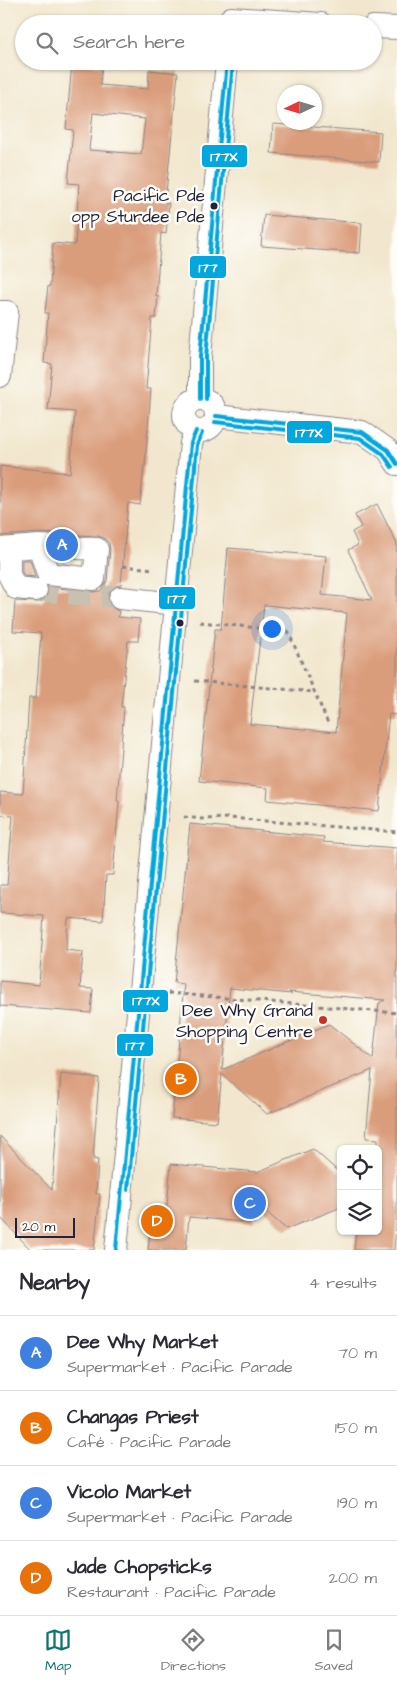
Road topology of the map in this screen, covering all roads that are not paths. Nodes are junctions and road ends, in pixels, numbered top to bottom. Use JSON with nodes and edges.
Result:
{"nodes":[{"id":1,"x":382,"y":27,"type":"edge"},
{"id":2,"x":397,"y":28,"type":"edge"},
{"id":3,"x":226,"y":70,"type":"edge"},
{"id":4,"x":0,"y":312,"type":"edge"},
{"id":5,"x":2,"y":345,"type":"edge"},
{"id":6,"x":0,"y":376,"type":"edge"},
{"id":7,"x":200,"y":399,"type":"junction"},
{"id":8,"x":216,"y":416,"type":"junction"},
{"id":9,"x":196,"y":430,"type":"junction"},
{"id":10,"x":397,"y":464,"type":"edge"},
{"id":11,"x":39,"y":546,"type":"dead end"},
{"id":12,"x":4,"y":549,"type":"edge"},
{"id":13,"x":36,"y":590,"type":"tunnel mouth"},
{"id":14,"x":120,"y":598,"type":"tunnel mouth"},
{"id":15,"x":176,"y":604,"type":"junction"},
{"id":16,"x":116,"y":1250,"type":"edge"}],
"edges":[{"from":1,"to":2,"type":"street"},
{"from":3,"to":7,"type":"street"},
{"from":4,"to":5,"type":"street"},
{"from":5,"to":6,"type":"street"},
{"from":7,"to":8,"type":"street"},
{"from":7,"to":9,"type":"street"},
{"from":8,"to":9,"type":"street"},
{"from":8,"to":10,"type":"street"},
{"from":9,"to":15,"type":"street"},
{"from":11,"to":12,"type":"street"},
{"from":12,"to":13,"type":"street"},
{"from":14,"to":15,"type":"street"},
{"from":15,"to":16,"type":"street"}]}
